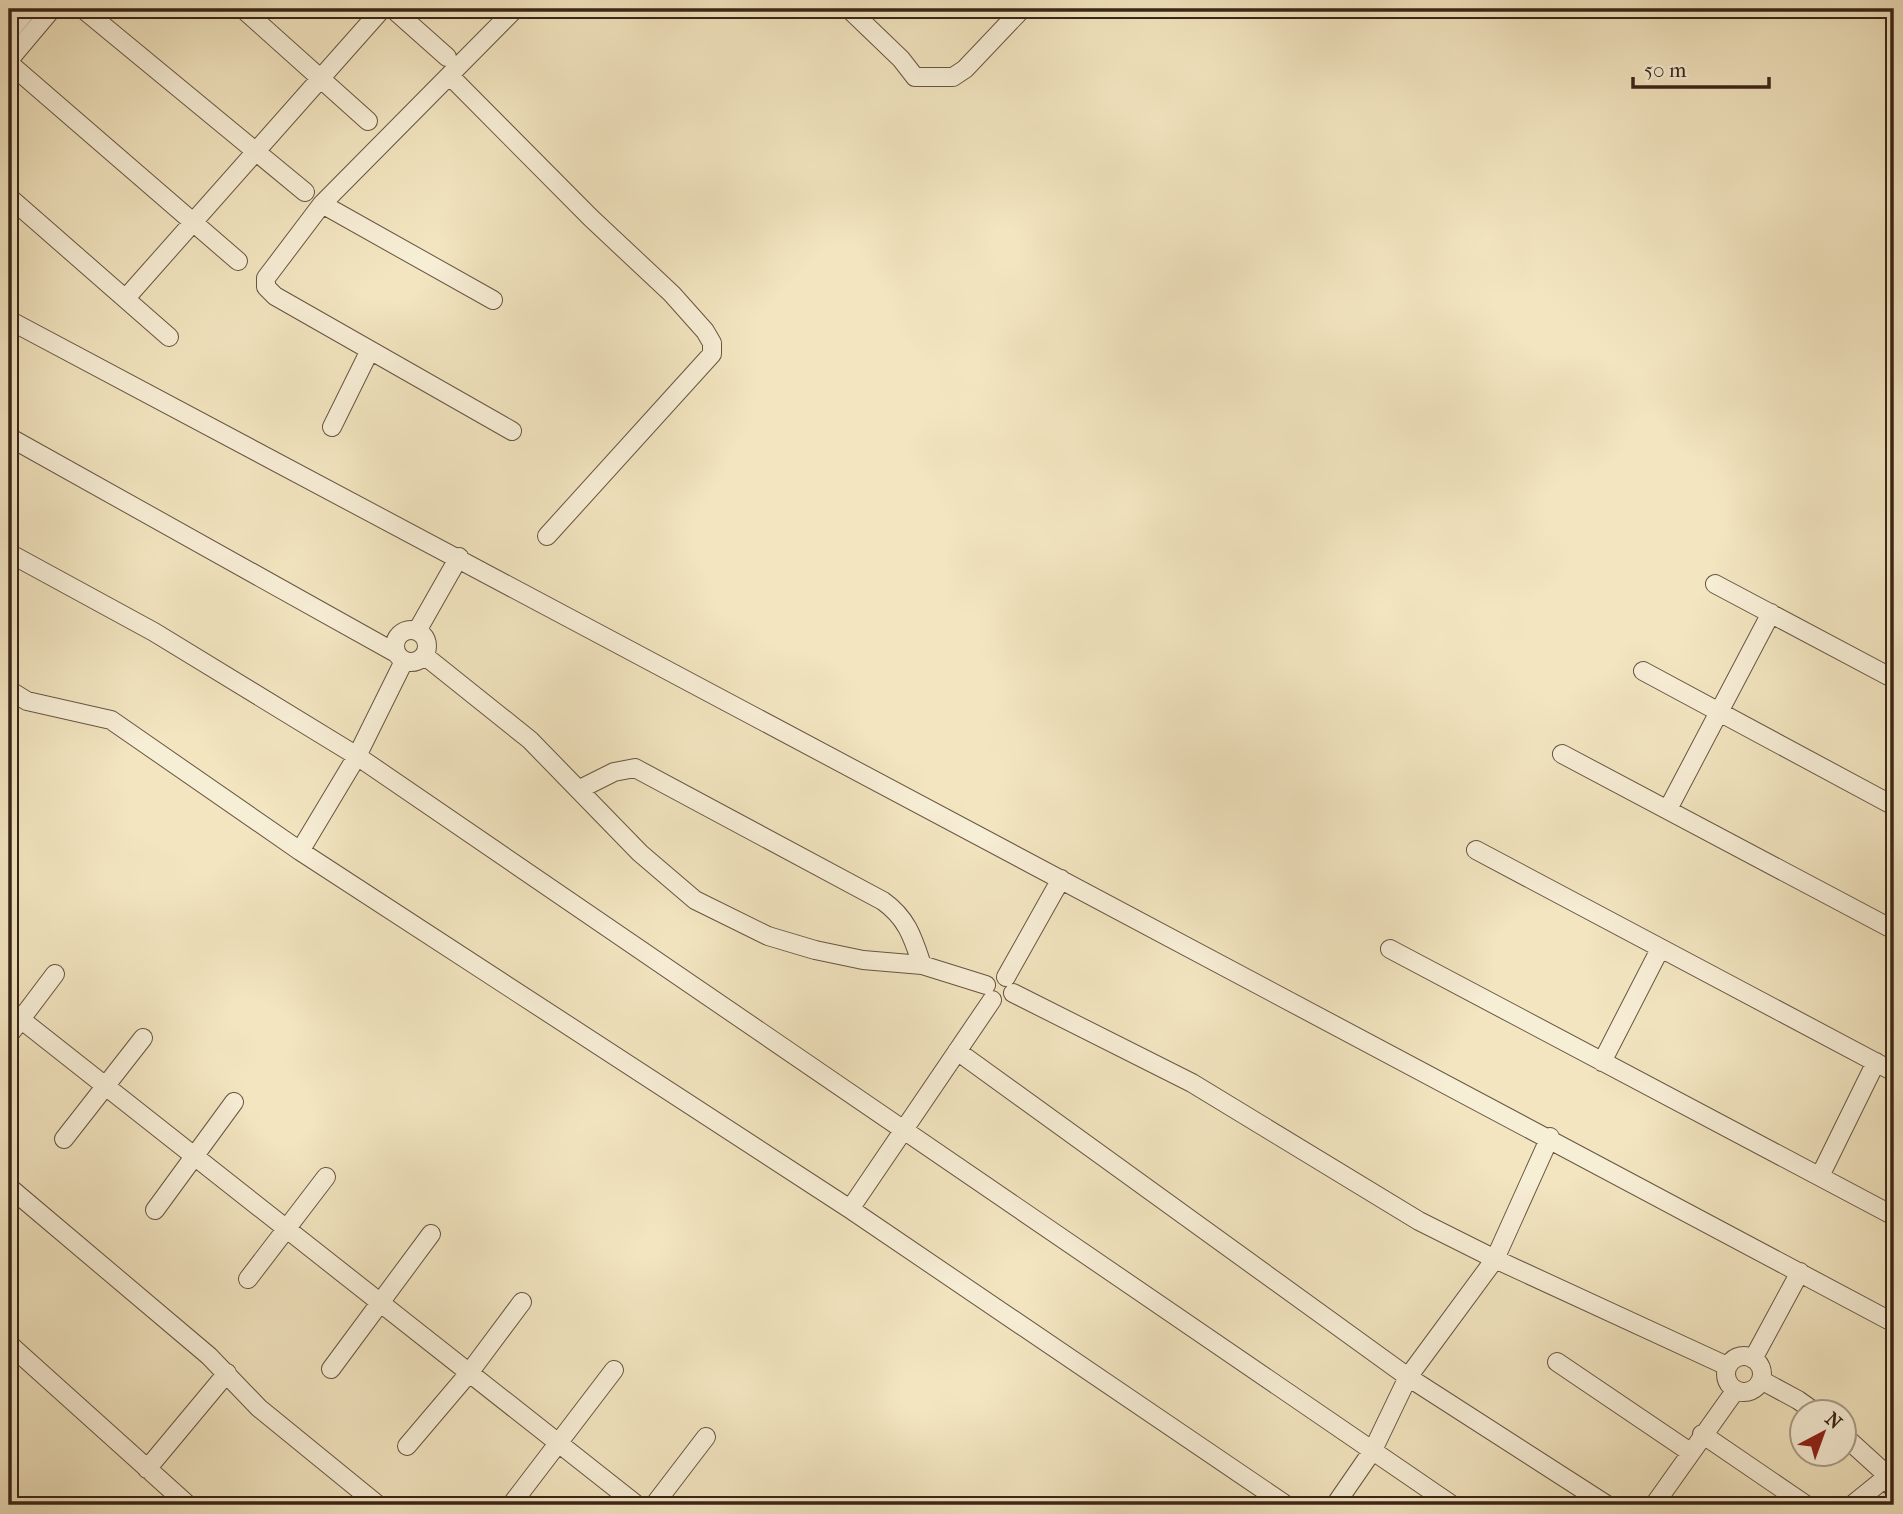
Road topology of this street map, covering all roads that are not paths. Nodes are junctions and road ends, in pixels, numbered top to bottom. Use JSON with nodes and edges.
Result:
{"nodes":[{"id":1,"x":28,"y":9,"type":"edge"},
{"id":2,"x":52,"y":9,"type":"edge"},
{"id":3,"x":83,"y":9,"type":"edge"},
{"id":4,"x":243,"y":9,"type":"edge"},
{"id":5,"x":382,"y":9,"type":"edge"},
{"id":6,"x":393,"y":9,"type":"edge"},
{"id":7,"x":515,"y":9,"type":"edge"},
{"id":8,"x":849,"y":9,"type":"edge"},
{"id":9,"x":1022,"y":9,"type":"edge"},
{"id":10,"x":9,"y":32,"type":"edge"},
{"id":11,"x":447,"y":57,"type":"dead end"},
{"id":12,"x":9,"y":62,"type":"edge"},
{"id":13,"x":321,"y":76,"type":"junction"},
{"id":14,"x":450,"y":76,"type":"junction"},
{"id":15,"x":368,"y":121,"type":"dead end"},
{"id":16,"x":256,"y":150,"type":"junction"},
{"id":17,"x":305,"y":192,"type":"dead end"},
{"id":18,"x":9,"y":197,"type":"edge"},
{"id":19,"x":323,"y":204,"type":"junction"},
{"id":20,"x":193,"y":222,"type":"junction"},
{"id":21,"x":238,"y":261,"type":"dead end"},
{"id":22,"x":126,"y":298,"type":"junction"},
{"id":23,"x":493,"y":300,"type":"dead end"},
{"id":24,"x":11,"y":328,"type":"edge"},
{"id":25,"x":169,"y":337,"type":"dead end"},
{"id":26,"x":370,"y":350,"type":"junction"},
{"id":27,"x":332,"y":427,"type":"dead end"},
{"id":28,"x":512,"y":431,"type":"dead end"},
{"id":29,"x":9,"y":437,"type":"edge"},
{"id":30,"x":547,"y":536,"type":"dead end"},
{"id":31,"x":9,"y":553,"type":"edge"},
{"id":32,"x":458,"y":557,"type":"junction"},
{"id":33,"x":1715,"y":584,"type":"dead end"},
{"id":34,"x":1771,"y":613,"type":"junction"},
{"id":35,"x":417,"y":631,"type":"junction"},
{"id":36,"x":399,"y":656,"type":"junction"},
{"id":37,"x":425,"y":656,"type":"junction"},
{"id":38,"x":1643,"y":671,"type":"dead end"},
{"id":39,"x":1894,"y":679,"type":"edge"},
{"id":40,"x":9,"y":690,"type":"edge"},
{"id":41,"x":1719,"y":712,"type":"junction"},
{"id":42,"x":1562,"y":754,"type":"dead end"},
{"id":43,"x":357,"y":756,"type":"junction"},
{"id":44,"x":580,"y":789,"type":"junction"},
{"id":45,"x":1894,"y":806,"type":"edge"},
{"id":46,"x":1668,"y":809,"type":"junction"},
{"id":47,"x":1476,"y":850,"type":"dead end"},
{"id":48,"x":300,"y":851,"type":"junction"},
{"id":49,"x":1062,"y":879,"type":"junction"},
{"id":50,"x":1894,"y":930,"type":"edge"},
{"id":51,"x":1390,"y":949,"type":"dead end"},
{"id":52,"x":1660,"y":949,"type":"junction"},
{"id":53,"x":922,"y":965,"type":"junction"},
{"id":54,"x":55,"y":974,"type":"dead end"},
{"id":55,"x":1009,"y":985,"type":"junction"},
{"id":56,"x":989,"y":993,"type":"junction"},
{"id":57,"x":15,"y":1015,"type":"edge"},
{"id":58,"x":9,"y":1035,"type":"edge"},
{"id":59,"x":143,"y":1038,"type":"dead end"},
{"id":60,"x":957,"y":1051,"type":"junction"},
{"id":61,"x":1602,"y":1062,"type":"junction"},
{"id":62,"x":1876,"y":1062,"type":"junction"},
{"id":63,"x":1894,"y":1072,"type":"edge"},
{"id":64,"x":105,"y":1086,"type":"junction"},
{"id":65,"x":234,"y":1102,"type":"dead end"},
{"id":66,"x":902,"y":1130,"type":"junction"},
{"id":67,"x":1550,"y":1137,"type":"junction"},
{"id":68,"x":64,"y":1139,"type":"dead end"},
{"id":69,"x":195,"y":1157,"type":"junction"},
{"id":70,"x":1820,"y":1176,"type":"junction"},
{"id":71,"x":326,"y":1177,"type":"dead end"},
{"id":72,"x":9,"y":1187,"type":"edge"},
{"id":73,"x":850,"y":1209,"type":"junction"},
{"id":74,"x":155,"y":1210,"type":"dead end"},
{"id":75,"x":1894,"y":1216,"type":"edge"},
{"id":76,"x":287,"y":1229,"type":"junction"},
{"id":77,"x":430,"y":1234,"type":"dead end"},
{"id":78,"x":1495,"y":1259,"type":"junction"},
{"id":79,"x":1800,"y":1272,"type":"junction"},
{"id":80,"x":248,"y":1279,"type":"dead end"},
{"id":81,"x":522,"y":1302,"type":"dead end"},
{"id":82,"x":380,"y":1303,"type":"junction"},
{"id":83,"x":1894,"y":1323,"type":"edge"},
{"id":84,"x":9,"y":1343,"type":"edge"},
{"id":85,"x":1753,"y":1359,"type":"junction"},
{"id":86,"x":1557,"y":1362,"type":"dead end"},
{"id":87,"x":1727,"y":1366,"type":"junction"},
{"id":88,"x":331,"y":1369,"type":"dead end"},
{"id":89,"x":614,"y":1370,"type":"dead end"},
{"id":90,"x":226,"y":1373,"type":"junction"},
{"id":91,"x":469,"y":1373,"type":"junction"},
{"id":92,"x":1408,"y":1377,"type":"junction"},
{"id":93,"x":1761,"y":1380,"type":"junction"},
{"id":94,"x":1735,"y":1391,"type":"junction"},
{"id":95,"x":1794,"y":1398,"type":"edge"},
{"id":96,"x":1702,"y":1434,"type":"junction"},
{"id":97,"x":706,"y":1437,"type":"dead end"},
{"id":98,"x":558,"y":1443,"type":"junction"},
{"id":99,"x":407,"y":1446,"type":"dead end"},
{"id":100,"x":1857,"y":1448,"type":"edge"},
{"id":101,"x":1373,"y":1450,"type":"junction"},
{"id":102,"x":1690,"y":1452,"type":"junction"},
{"id":103,"x":147,"y":1469,"type":"junction"},
{"id":104,"x":1892,"y":1479,"type":"edge"},
{"id":105,"x":188,"y":1505,"type":"edge"},
{"id":106,"x":378,"y":1505,"type":"edge"},
{"id":107,"x":511,"y":1505,"type":"edge"},
{"id":108,"x":637,"y":1505,"type":"edge"},
{"id":109,"x":654,"y":1505,"type":"edge"},
{"id":110,"x":1286,"y":1505,"type":"edge"},
{"id":111,"x":1335,"y":1505,"type":"edge"},
{"id":112,"x":1452,"y":1505,"type":"edge"},
{"id":113,"x":1607,"y":1505,"type":"edge"},
{"id":114,"x":1654,"y":1505,"type":"edge"},
{"id":115,"x":1806,"y":1505,"type":"edge"},
{"id":116,"x":1852,"y":1505,"type":"edge"}],
"edges":[{"from":1,"to":10,"type":"street"},
{"from":2,"to":12,"type":"street"},
{"from":3,"to":16,"type":"street"},
{"from":4,"to":13,"type":"street"},
{"from":5,"to":13,"type":"street"},
{"from":6,"to":11,"type":"street"},
{"from":7,"to":14,"type":"street"},
{"from":8,"to":9,"type":"street"},
{"from":12,"to":20,"type":"street"},
{"from":13,"to":15,"type":"street"},
{"from":13,"to":16,"type":"street"},
{"from":14,"to":19,"type":"street"},
{"from":14,"to":30,"type":"street"},
{"from":16,"to":17,"type":"street"},
{"from":16,"to":20,"type":"street"},
{"from":18,"to":22,"type":"street"},
{"from":19,"to":23,"type":"street"},
{"from":19,"to":26,"type":"street"},
{"from":20,"to":21,"type":"street"},
{"from":20,"to":22,"type":"street"},
{"from":22,"to":25,"type":"street"},
{"from":24,"to":32,"type":"street"},
{"from":26,"to":27,"type":"street"},
{"from":26,"to":28,"type":"street"},
{"from":29,"to":36,"type":"street"},
{"from":31,"to":43,"type":"street"},
{"from":32,"to":35,"type":"street"},
{"from":32,"to":49,"type":"street"},
{"from":33,"to":34,"type":"street"},
{"from":34,"to":39,"type":"street"},
{"from":34,"to":41,"type":"street"},
{"from":35,"to":36,"type":"street"},
{"from":35,"to":37,"type":"street"},
{"from":36,"to":37,"type":"street"},
{"from":36,"to":43,"type":"street"},
{"from":37,"to":44,"type":"street"},
{"from":38,"to":41,"type":"street"},
{"from":40,"to":48,"type":"street"},
{"from":41,"to":45,"type":"street"},
{"from":41,"to":46,"type":"street"},
{"from":42,"to":46,"type":"street"},
{"from":43,"to":48,"type":"street"},
{"from":43,"to":66,"type":"street"},
{"from":44,"to":53,"type":"street"},
{"from":44,"to":53,"type":"street"},
{"from":46,"to":50,"type":"street"},
{"from":47,"to":52,"type":"street"},
{"from":48,"to":73,"type":"street"},
{"from":49,"to":55,"type":"street"},
{"from":49,"to":67,"type":"street"},
{"from":51,"to":61,"type":"street"},
{"from":52,"to":61,"type":"street"},
{"from":52,"to":62,"type":"street"},
{"from":53,"to":56,"type":"street"},
{"from":54,"to":57,"type":"street"},
{"from":55,"to":56,"type":"street"},
{"from":55,"to":78,"type":"street"},
{"from":56,"to":60,"type":"street"},
{"from":57,"to":58,"type":"street"},
{"from":57,"to":64,"type":"street"},
{"from":59,"to":64,"type":"street"},
{"from":60,"to":66,"type":"street"},
{"from":60,"to":92,"type":"street"},
{"from":61,"to":70,"type":"street"},
{"from":62,"to":63,"type":"street"},
{"from":62,"to":70,"type":"street"},
{"from":64,"to":68,"type":"street"},
{"from":64,"to":69,"type":"street"},
{"from":65,"to":69,"type":"street"},
{"from":66,"to":73,"type":"street"},
{"from":66,"to":101,"type":"street"},
{"from":67,"to":78,"type":"street"},
{"from":67,"to":79,"type":"street"},
{"from":69,"to":74,"type":"street"},
{"from":69,"to":76,"type":"street"},
{"from":70,"to":75,"type":"street"},
{"from":71,"to":76,"type":"street"},
{"from":72,"to":90,"type":"street"},
{"from":73,"to":110,"type":"street"},
{"from":76,"to":80,"type":"street"},
{"from":76,"to":82,"type":"street"},
{"from":77,"to":82,"type":"street"},
{"from":78,"to":87,"type":"street"},
{"from":78,"to":92,"type":"street"},
{"from":79,"to":83,"type":"street"},
{"from":79,"to":85,"type":"street"},
{"from":81,"to":91,"type":"street"},
{"from":82,"to":88,"type":"street"},
{"from":82,"to":91,"type":"street"},
{"from":84,"to":103,"type":"street"},
{"from":85,"to":87,"type":"street"},
{"from":85,"to":93,"type":"street"},
{"from":86,"to":102,"type":"street"},
{"from":87,"to":94,"type":"street"},
{"from":89,"to":98,"type":"street"},
{"from":90,"to":103,"type":"street"},
{"from":90,"to":106,"type":"street"},
{"from":91,"to":98,"type":"street"},
{"from":91,"to":99,"type":"street"},
{"from":92,"to":101,"type":"street"},
{"from":92,"to":113,"type":"street"},
{"from":93,"to":94,"type":"street"},
{"from":93,"to":95,"type":"street"},
{"from":94,"to":96,"type":"street"},
{"from":96,"to":102,"type":"street"},
{"from":96,"to":115,"type":"street"},
{"from":97,"to":109,"type":"street"},
{"from":98,"to":107,"type":"street"},
{"from":98,"to":108,"type":"street"},
{"from":100,"to":104,"type":"street"},
{"from":101,"to":111,"type":"street"},
{"from":101,"to":112,"type":"street"},
{"from":102,"to":114,"type":"street"},
{"from":103,"to":105,"type":"street"},
{"from":104,"to":116,"type":"street"}]}
